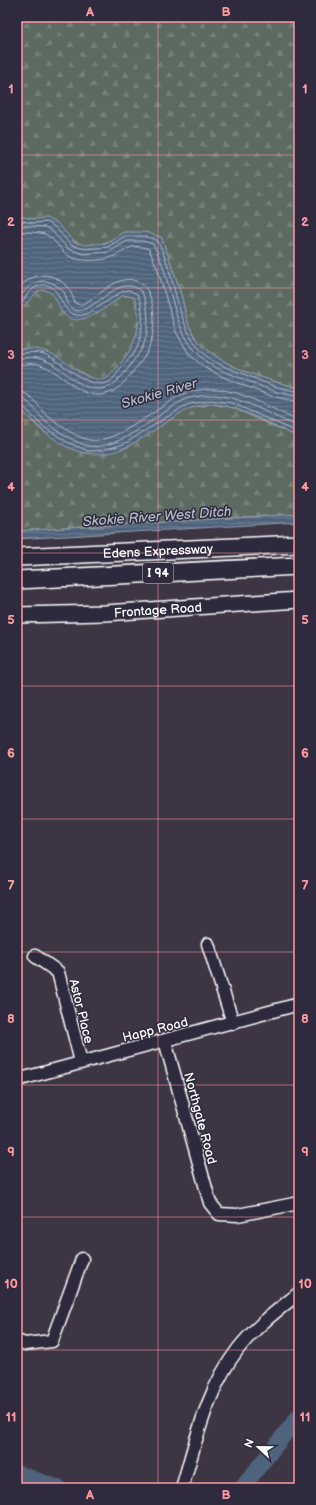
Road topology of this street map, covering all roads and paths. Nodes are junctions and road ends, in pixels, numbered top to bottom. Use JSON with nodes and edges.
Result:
{"nodes":[{"id":1,"x":299,"y":544,"type":"edge"},
{"id":2,"x":17,"y":557,"type":"edge"},
{"id":3,"x":299,"y":566,"type":"edge"},
{"id":4,"x":17,"y":580,"type":"edge"},
{"id":5,"x":299,"y":600,"type":"edge"},
{"id":6,"x":17,"y":616,"type":"edge"},
{"id":7,"x":208,"y":944,"type":"dead end"},
{"id":8,"x":35,"y":956,"type":"dead end"},
{"id":9,"x":299,"y":1004,"type":"edge"},
{"id":10,"x":233,"y":1023,"type":"junction"},
{"id":11,"x":166,"y":1041,"type":"junction"},
{"id":12,"x":81,"y":1062,"type":"junction"},
{"id":13,"x":17,"y":1080,"type":"edge"},
{"id":14,"x":299,"y":1203,"type":"edge"},
{"id":15,"x":82,"y":1259,"type":"dead end"},
{"id":16,"x":299,"y":1293,"type":"edge"},
{"id":17,"x":17,"y":1341,"type":"edge"},
{"id":18,"x":182,"y":1488,"type":"edge"}],
"edges":[{"from":1,"to":2,"type":"highway","name":"Edens Expressway","number":"I 94"},
{"from":3,"to":4,"type":"highway","name":"Edens Expressway","number":"I 94"},
{"from":5,"to":6,"type":"main road","name":"Frontage Road"},
{"from":7,"to":10,"type":"street"},
{"from":8,"to":12,"type":"street","name":"Astor Place"},
{"from":9,"to":10,"type":"street","name":"Happ Road"},
{"from":10,"to":11,"type":"street","name":"Happ Road"},
{"from":11,"to":12,"type":"street","name":"Happ Road"},
{"from":11,"to":14,"type":"street","name":"Northgate Road"},
{"from":12,"to":13,"type":"street","name":"Happ Road"},
{"from":15,"to":17,"type":"street"},
{"from":16,"to":18,"type":"street"}]}
